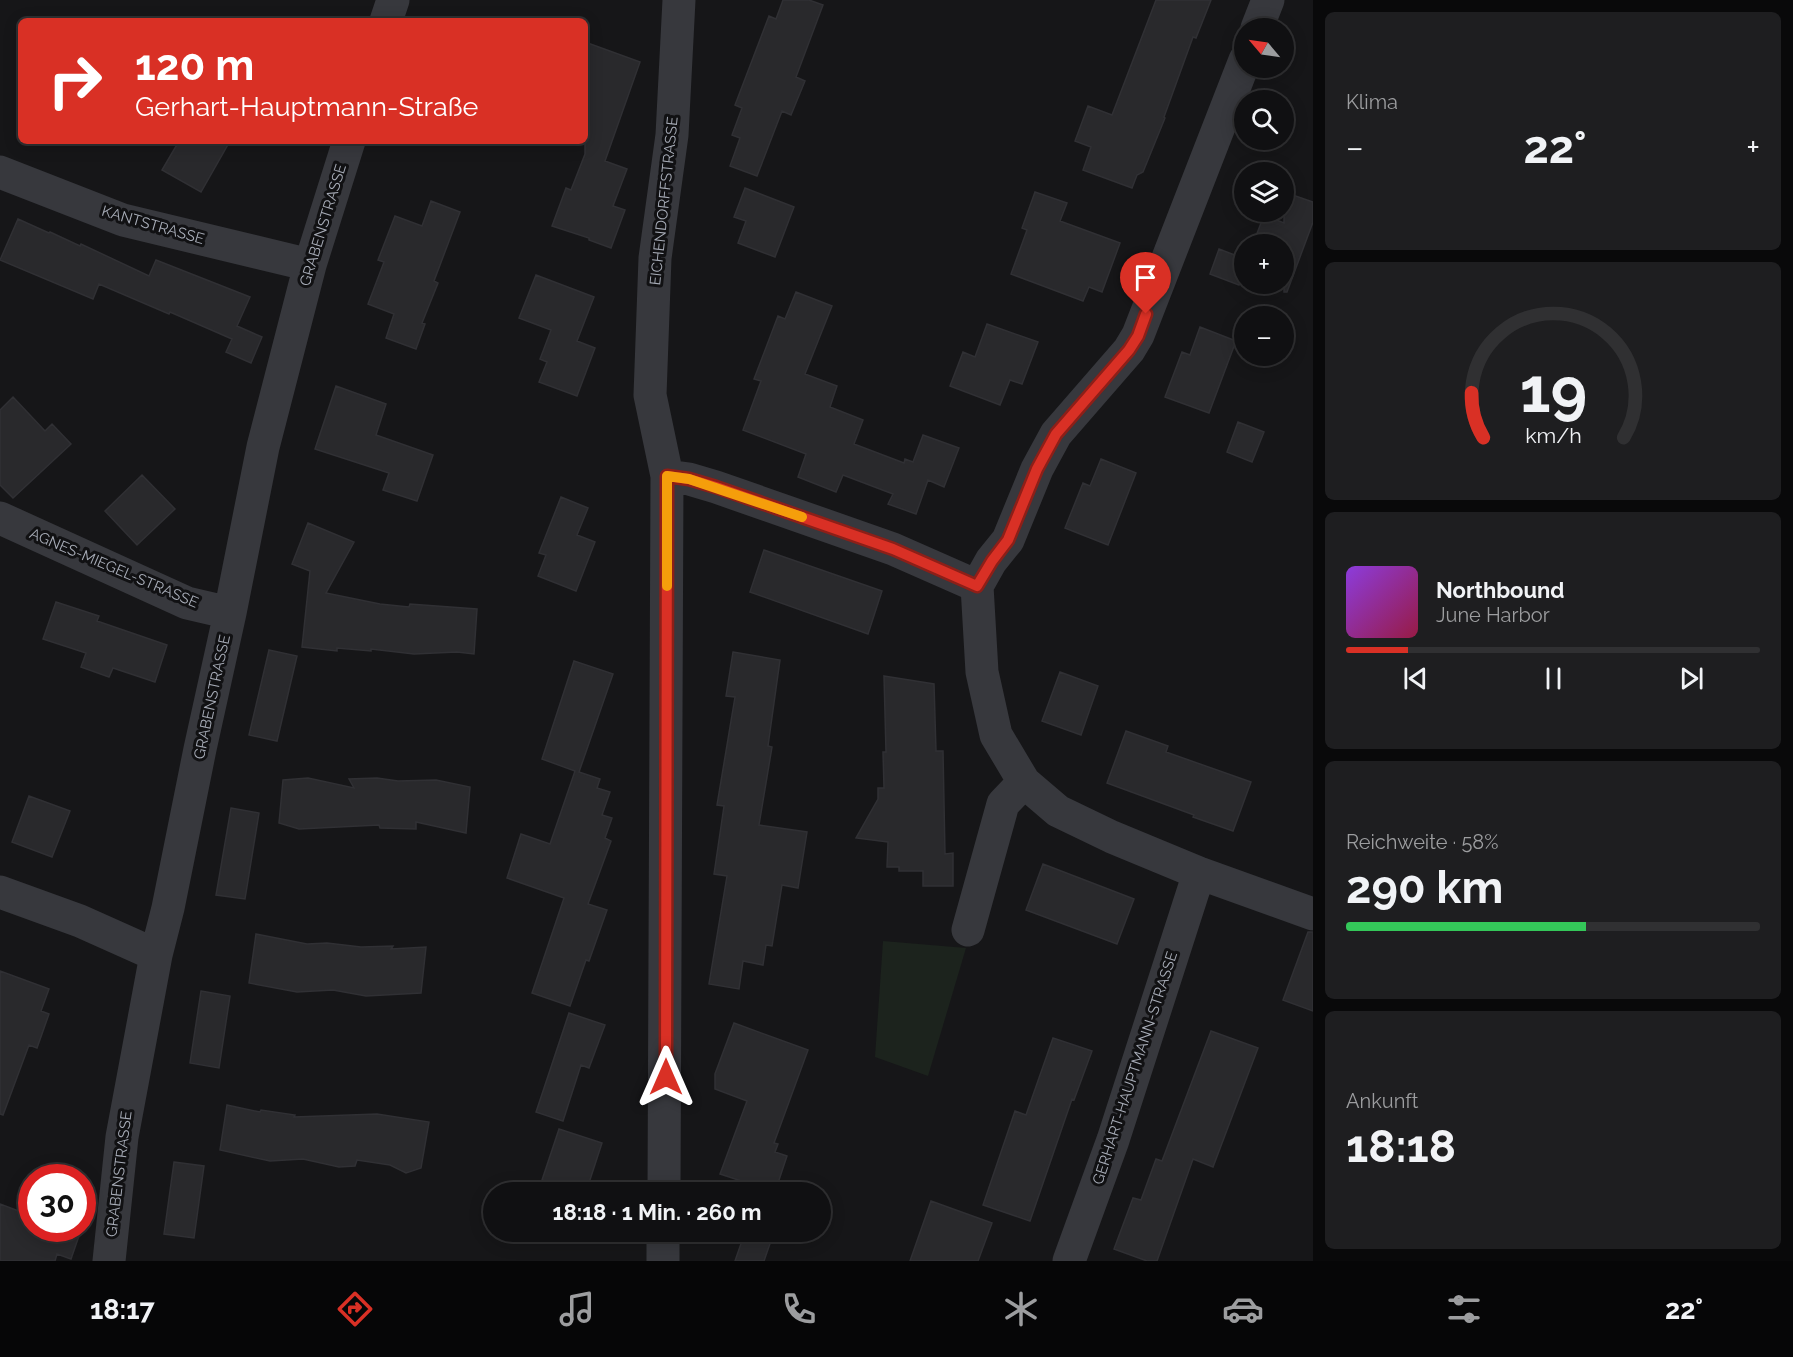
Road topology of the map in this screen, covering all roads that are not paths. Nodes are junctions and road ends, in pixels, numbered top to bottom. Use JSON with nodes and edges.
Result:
{"nodes":[{"id":1,"x":393,"y":0,"type":"edge"},
{"id":2,"x":679,"y":0,"type":"edge"},
{"id":3,"x":1268,"y":0,"type":"edge"},
{"id":4,"x":387,"y":18,"type":"edge"},
{"id":5,"x":1261,"y":18,"type":"edge"},
{"id":6,"x":1238,"y":78,"type":"edge"},
{"id":7,"x":348,"y":144,"type":"edge"},
{"id":8,"x":0,"y":172,"type":"edge"},
{"id":9,"x":310,"y":265,"type":"junction"},
{"id":10,"x":667,"y":476,"type":"junction"},
{"id":11,"x":0,"y":518,"type":"edge"},
{"id":12,"x":977,"y":586,"type":"junction"},
{"id":13,"x":230,"y":613,"type":"junction"},
{"id":14,"x":1024,"y":782,"type":"junction"},
{"id":15,"x":1199,"y":873,"type":"junction"},
{"id":16,"x":0,"y":892,"type":"edge"},
{"id":17,"x":1313,"y":914,"type":"edge"},
{"id":18,"x":968,"y":930,"type":"dead end"},
{"id":19,"x":156,"y":955,"type":"junction"},
{"id":20,"x":664,"y":1182,"type":"edge"},
{"id":21,"x":663,"y":1242,"type":"edge"},
{"id":22,"x":109,"y":1261,"type":"edge"},
{"id":23,"x":663,"y":1261,"type":"edge"},
{"id":24,"x":1069,"y":1261,"type":"edge"}],
"edges":[{"from":1,"to":4,"type":"street"},
{"from":2,"to":10,"type":"street","name":"EICHENDORFFSTRASSE"},
{"from":3,"to":5,"type":"street"},
{"from":6,"to":12,"type":"street"},
{"from":7,"to":9,"type":"street","name":"GRABENSTRASSE"},
{"from":8,"to":9,"type":"street","name":"KANTSTRASSE"},
{"from":9,"to":13,"type":"street","name":"GRABENSTRASSE"},
{"from":10,"to":12,"type":"street"},
{"from":10,"to":20,"type":"street","name":"EICHENDORFFSTRASSE"},
{"from":11,"to":13,"type":"street","name":"AGNES-MIEGEL-STRASSE"},
{"from":12,"to":14,"type":"street"},
{"from":13,"to":19,"type":"street","name":"GRABENSTRASSE"},
{"from":14,"to":15,"type":"street"},
{"from":14,"to":18,"type":"street"},
{"from":15,"to":17,"type":"street"},
{"from":15,"to":24,"type":"street","name":"GERHART-HAUPTMANN-STRASSE"},
{"from":16,"to":19,"type":"street"},
{"from":19,"to":22,"type":"street","name":"GRABENSTRASSE"},
{"from":21,"to":23,"type":"street"}]}
